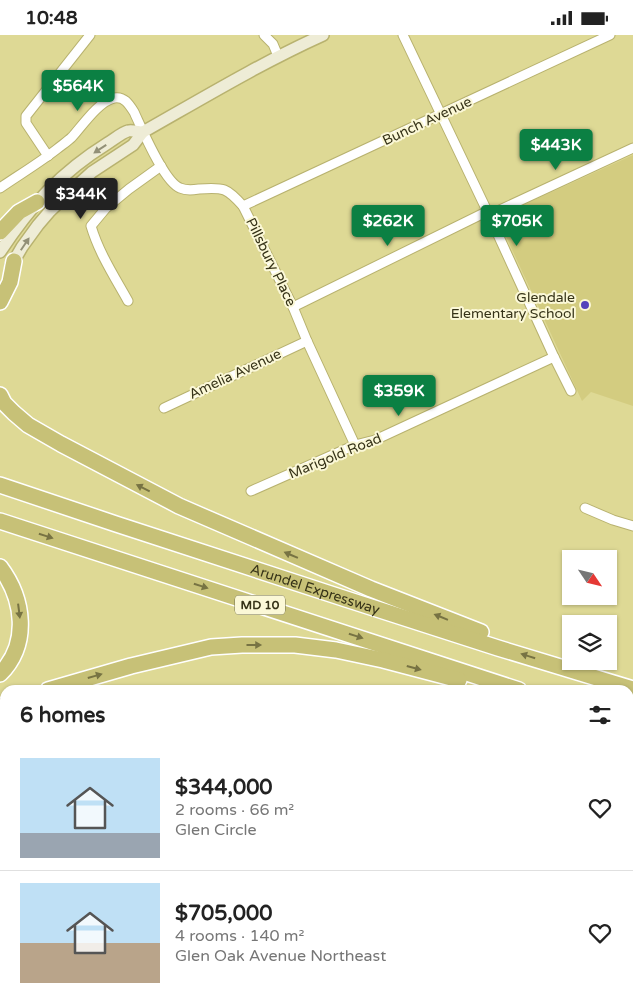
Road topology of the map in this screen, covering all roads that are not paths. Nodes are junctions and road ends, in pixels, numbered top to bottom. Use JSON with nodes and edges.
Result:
{"nodes":[{"id":1,"x":90,"y":35,"type":"edge"},
{"id":2,"x":264,"y":35,"type":"edge"},
{"id":3,"x":323,"y":35,"type":"edge"},
{"id":4,"x":403,"y":35,"type":"edge"},
{"id":5,"x":610,"y":35,"type":"edge"},
{"id":6,"x":278,"y":56,"type":"junction"},
{"id":7,"x":441,"y":114,"type":"junction"},
{"id":8,"x":143,"y":132,"type":"junction"},
{"id":9,"x":633,"y":148,"type":"edge"},
{"id":10,"x":48,"y":156,"type":"junction"},
{"id":11,"x":161,"y":166,"type":"junction"},
{"id":12,"x":0,"y":188,"type":"edge"},
{"id":13,"x":37,"y":202,"type":"junction"},
{"id":14,"x":243,"y":206,"type":"junction"},
{"id":15,"x":489,"y":215,"type":"junction"},
{"id":16,"x":0,"y":232,"type":"edge"},
{"id":17,"x":0,"y":252,"type":"edge"},
{"id":18,"x":14,"y":261,"type":"junction"},
{"id":19,"x":0,"y":286,"type":"edge"},
{"id":20,"x":128,"y":301,"type":"dead end"},
{"id":21,"x":0,"y":302,"type":"edge"},
{"id":22,"x":293,"y":307,"type":"junction"},
{"id":23,"x":306,"y":341,"type":"junction"},
{"id":24,"x":554,"y":357,"type":"junction"},
{"id":25,"x":571,"y":391,"type":"dead end"},
{"id":26,"x":0,"y":395,"type":"edge"},
{"id":27,"x":164,"y":408,"type":"dead end"},
{"id":28,"x":355,"y":445,"type":"junction"},
{"id":29,"x":1,"y":484,"type":"edge"},
{"id":30,"x":251,"y":491,"type":"dead end"},
{"id":31,"x":585,"y":508,"type":"dead end"},
{"id":32,"x":0,"y":521,"type":"edge"},
{"id":33,"x":633,"y":526,"type":"edge"},
{"id":34,"x":0,"y":567,"type":"edge"},
{"id":35,"x":498,"y":648,"type":"junction"},
{"id":36,"x":0,"y":674,"type":"edge"},
{"id":37,"x":65,"y":685,"type":"edge"},
{"id":38,"x":482,"y":685,"type":"edge"},
{"id":39,"x":504,"y":685,"type":"edge"},
{"id":40,"x":620,"y":685,"type":"edge"}],
"edges":[{"from":1,"to":10,"type":"street"},
{"from":2,"to":6,"type":"street"},
{"from":3,"to":6,"type":"main road"},
{"from":4,"to":7,"type":"street"},
{"from":5,"to":7,"type":"street","name":"Bunch Avenue"},
{"from":6,"to":8,"type":"main road"},
{"from":7,"to":14,"type":"street","name":"Bunch Avenue"},
{"from":7,"to":15,"type":"street"},
{"from":8,"to":10,"type":"street","name":"Pillsbury Place"},
{"from":8,"to":11,"type":"street","name":"Pillsbury Place"},
{"from":8,"to":13,"type":"main road","one_way":true},
{"from":18,"to":8,"type":"main road","one_way":true},
{"from":9,"to":15,"type":"street"},
{"from":10,"to":12,"type":"street"},
{"from":11,"to":14,"type":"street","name":"Pillsbury Place"},
{"from":11,"to":20,"type":"street"},
{"from":13,"to":16,"type":"highway"},
{"from":13,"to":17,"type":"main road"},
{"from":14,"to":22,"type":"street","name":"Pillsbury Place"},
{"from":15,"to":22,"type":"street"},
{"from":15,"to":24,"type":"street"},
{"from":18,"to":19,"type":"main road"},
{"from":18,"to":21,"type":"highway"},
{"from":22,"to":23,"type":"street","name":"Pillsbury Place"},
{"from":23,"to":27,"type":"street","name":"Amelia Avenue"},
{"from":23,"to":28,"type":"street","name":"Pillsbury Place"},
{"from":24,"to":25,"type":"street"},
{"from":24,"to":28,"type":"street","name":"Marigold Road"},
{"from":35,"to":26,"type":"highway","one_way":true},
{"from":28,"to":30,"type":"street","name":"Marigold Road"},
{"from":29,"to":35,"type":"highway","name":"Arundel Expressway","number":"MD 10"},
{"from":31,"to":33,"type":"street"},
{"from":32,"to":39,"type":"highway","number":"MD 10","one_way":true},
{"from":34,"to":36,"type":"highway","one_way":true},
{"from":40,"to":35,"type":"highway","name":"Arundel Expressway","number":"MD 10","one_way":true},
{"from":37,"to":38,"type":"highway","one_way":true}]}
